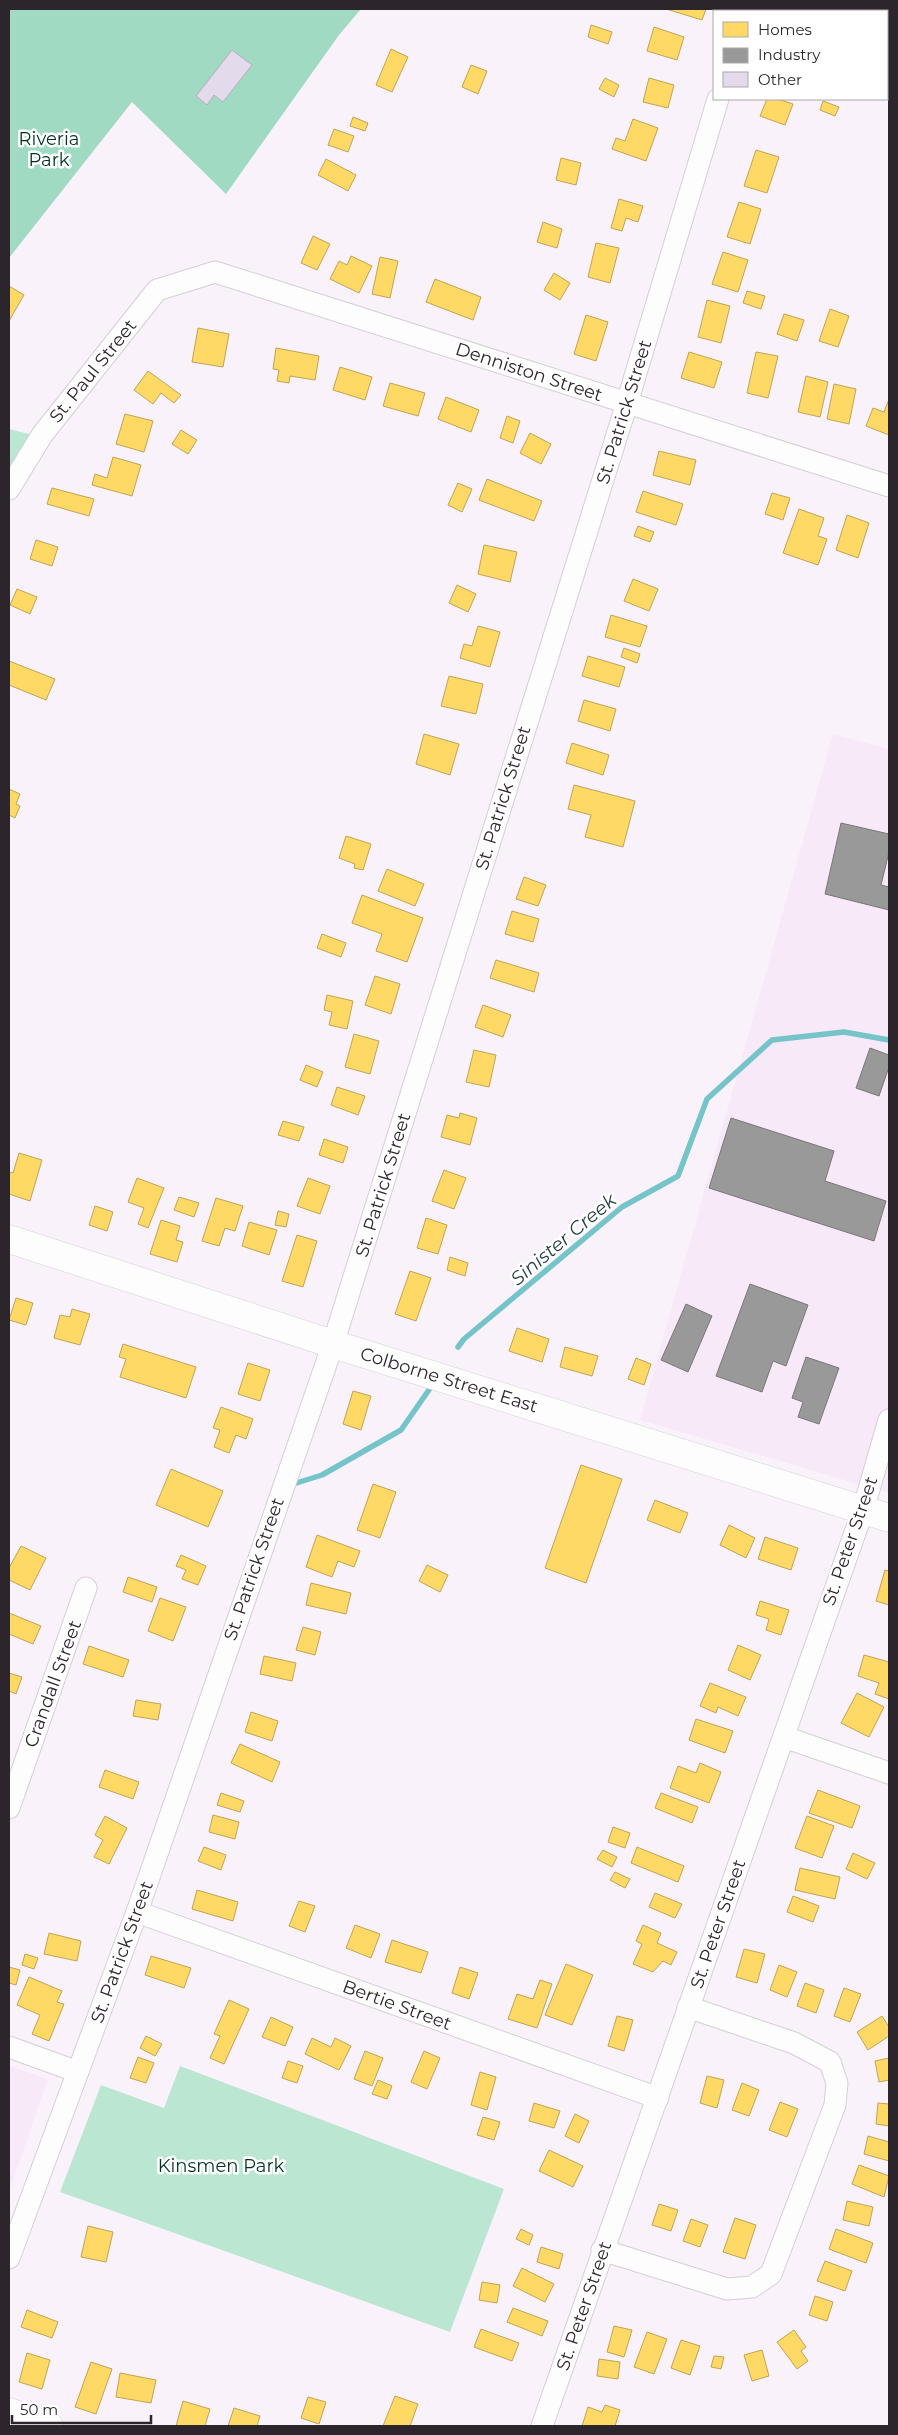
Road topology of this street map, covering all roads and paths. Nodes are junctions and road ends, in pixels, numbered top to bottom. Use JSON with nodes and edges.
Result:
{"nodes":[{"id":1,"x":718,"y":100,"type":"edge"},
{"id":2,"x":197,"y":276,"type":"joint"},
{"id":3,"x":627,"y":403,"type":"junction"},
{"id":4,"x":889,"y":486,"type":"edge"},
{"id":5,"x":9,"y":490,"type":"edge"},
{"id":6,"x":9,"y":1239,"type":"edge"},
{"id":7,"x":333,"y":1344,"type":"junction"},
{"id":8,"x":889,"y":1420,"type":"edge"},
{"id":9,"x":863,"y":1510,"type":"junction"},
{"id":10,"x":889,"y":1518,"type":"edge"},
{"id":11,"x":86,"y":1588,"type":"dead end"},
{"id":12,"x":784,"y":1737,"type":"junction"},
{"id":13,"x":889,"y":1773,"type":"edge"},
{"id":14,"x":9,"y":1808,"type":"edge"},
{"id":15,"x":136,"y":1912,"type":"junction"},
{"id":16,"x":688,"y":2007,"type":"junction"},
{"id":17,"x":9,"y":2047,"type":"edge"},
{"id":18,"x":78,"y":2072,"type":"junction"},
{"id":19,"x":658,"y":2098,"type":"junction"},
{"id":20,"x":602,"y":2250,"type":"junction"},
{"id":21,"x":9,"y":2258,"type":"edge"},
{"id":22,"x":9,"y":2412,"type":"edge"},
{"id":23,"x":48,"y":2426,"type":"edge"},
{"id":24,"x":542,"y":2426,"type":"edge"}],
"edges":[{"from":1,"to":3,"type":"street","name":"St. Patrick Street"},
{"from":2,"to":3,"type":"street","name":"Denniston Street"},
{"from":2,"to":5,"type":"street","name":"St. Paul Street"},
{"from":3,"to":4,"type":"street","name":"Denniston Street"},
{"from":3,"to":7,"type":"street","name":"St. Patrick Street"},
{"from":6,"to":7,"type":"main road","name":"Colborne Street East"},
{"from":7,"to":9,"type":"main road","name":"Colborne Street East"},
{"from":7,"to":15,"type":"street","name":"St. Patrick Street"},
{"from":8,"to":9,"type":"street","name":"St. Peter Street"},
{"from":9,"to":10,"type":"main road","name":"Colborne Street East"},
{"from":9,"to":12,"type":"street","name":"St. Peter Street"},
{"from":11,"to":14,"type":"street","name":"Crandall Street"},
{"from":12,"to":13,"type":"street"},
{"from":12,"to":16,"type":"street","name":"St. Peter Street"},
{"from":15,"to":18,"type":"street","name":"St. Patrick Street"},
{"from":15,"to":19,"type":"street","name":"Bertie Street"},
{"from":16,"to":19,"type":"street","name":"St. Peter Street"},
{"from":16,"to":20,"type":"street"},
{"from":17,"to":18,"type":"street"},
{"from":18,"to":21,"type":"street","name":"St. Patrick Street"},
{"from":19,"to":20,"type":"street","name":"St. Peter Street"},
{"from":20,"to":24,"type":"street","name":"St. Peter Street"},
{"from":22,"to":23,"type":"main road"}]}
